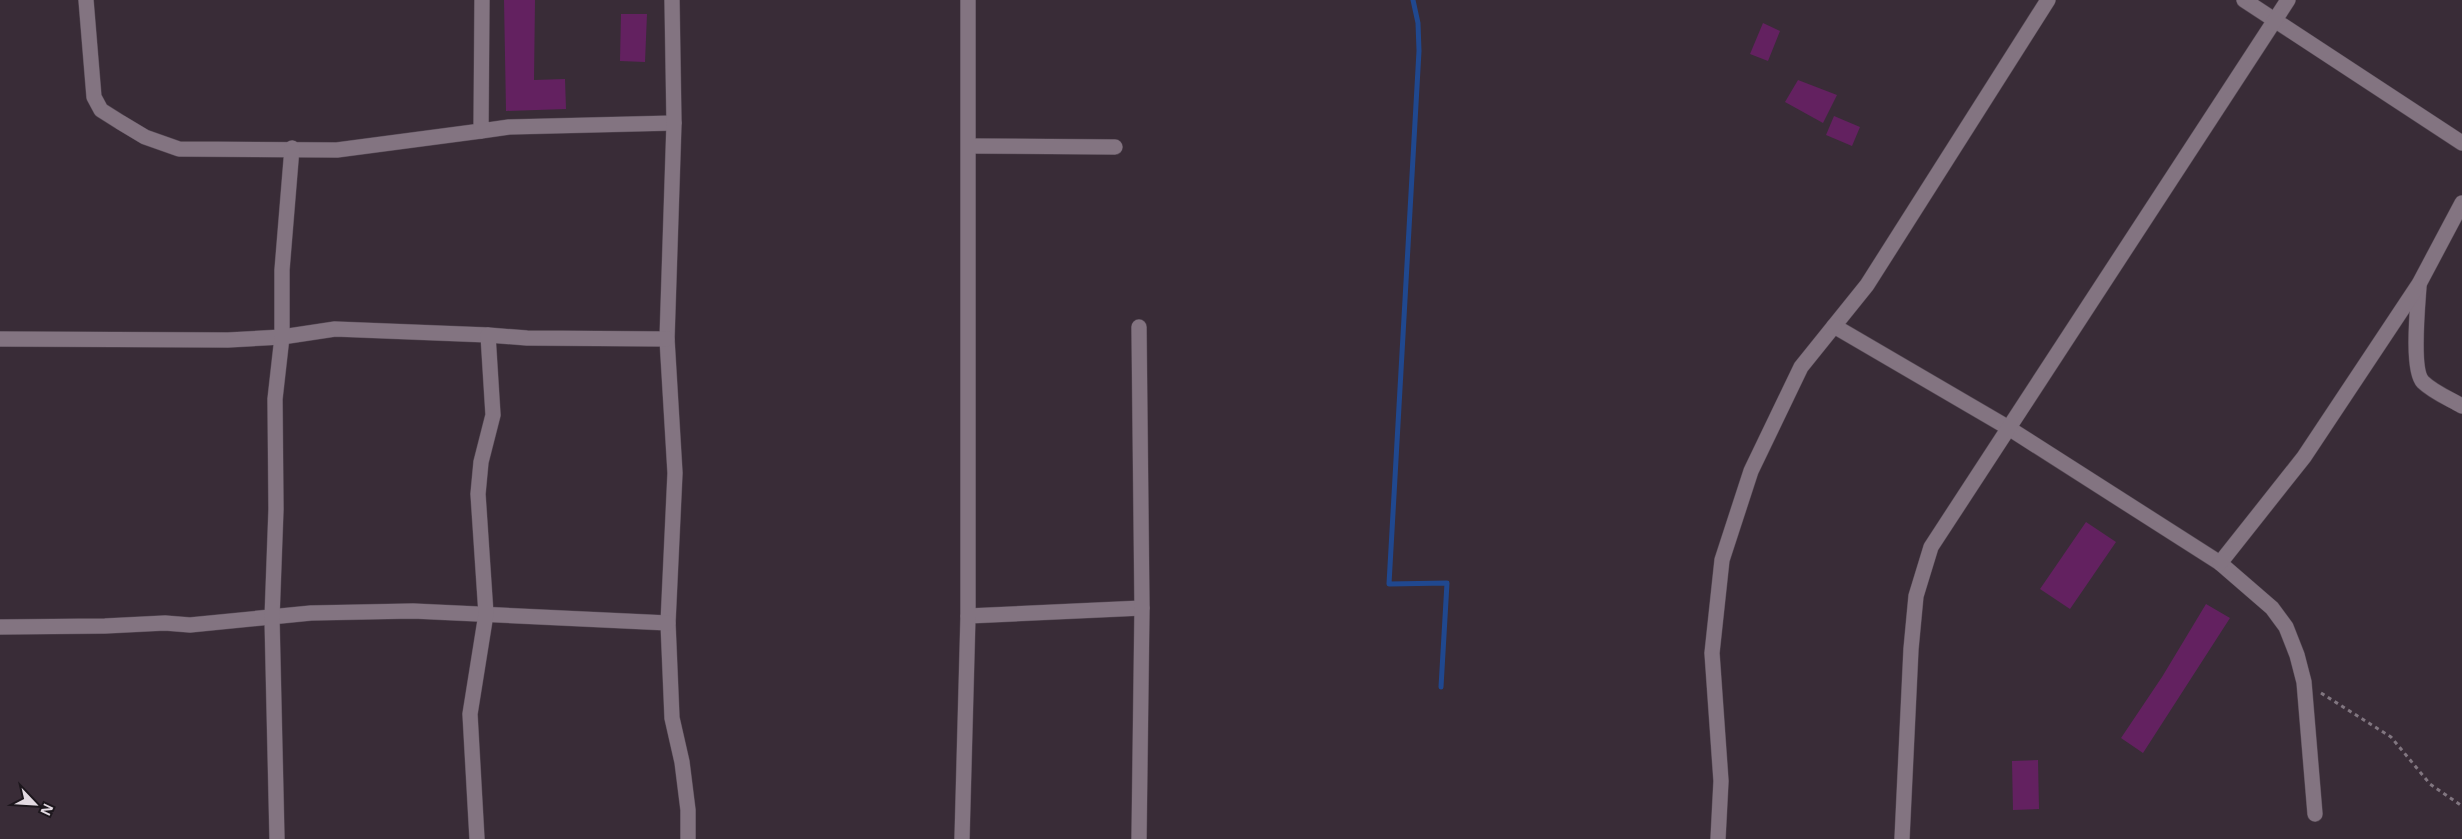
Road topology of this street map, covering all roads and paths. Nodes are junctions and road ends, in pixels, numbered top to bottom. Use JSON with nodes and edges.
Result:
{"nodes":[{"id":1,"x":86,"y":0,"type":"edge"},
{"id":2,"x":482,"y":0,"type":"edge"},
{"id":3,"x":672,"y":0,"type":"edge"},
{"id":4,"x":968,"y":0,"type":"edge"},
{"id":5,"x":2048,"y":0,"type":"edge"},
{"id":6,"x":2244,"y":0,"type":"edge"},
{"id":7,"x":2288,"y":0,"type":"edge"},
{"id":8,"x":2274,"y":21,"type":"junction"},
{"id":9,"x":674,"y":123,"type":"junction"},
{"id":10,"x":481,"y":131,"type":"junction"},
{"id":11,"x":2462,"y":143,"type":"edge"},
{"id":12,"x":969,"y":146,"type":"junction"},
{"id":13,"x":1116,"y":147,"type":"dead end"},
{"id":14,"x":292,"y":148,"type":"junction"},
{"id":15,"x":2462,"y":203,"type":"edge"},
{"id":16,"x":2419,"y":284,"type":"junction"},
{"id":17,"x":1834,"y":326,"type":"junction"},
{"id":18,"x":1139,"y":327,"type":"dead end"},
{"id":19,"x":488,"y":335,"type":"junction"},
{"id":20,"x":282,"y":337,"type":"junction"},
{"id":21,"x":0,"y":338,"type":"edge"},
{"id":22,"x":667,"y":339,"type":"junction"},
{"id":23,"x":2462,"y":406,"type":"edge"},
{"id":24,"x":2007,"y":427,"type":"junction"},
{"id":25,"x":2220,"y":564,"type":"junction"},
{"id":26,"x":1142,"y":608,"type":"junction"},
{"id":27,"x":486,"y":614,"type":"junction"},
{"id":28,"x":968,"y":616,"type":"junction"},
{"id":29,"x":272,"y":618,"type":"junction"},
{"id":30,"x":668,"y":623,"type":"junction"},
{"id":31,"x":0,"y":627,"type":"edge"},
{"id":32,"x":2304,"y":682,"type":"junction"},
{"id":33,"x":2462,"y":806,"type":"edge"},
{"id":34,"x":2315,"y":814,"type":"dead end"},
{"id":35,"x":277,"y":839,"type":"edge"},
{"id":36,"x":477,"y":839,"type":"edge"},
{"id":37,"x":688,"y":839,"type":"edge"},
{"id":38,"x":962,"y":839,"type":"edge"},
{"id":39,"x":1139,"y":839,"type":"edge"},
{"id":40,"x":1718,"y":839,"type":"edge"},
{"id":41,"x":1902,"y":839,"type":"edge"}],
"edges":[{"from":1,"to":14,"type":"street"},
{"from":2,"to":10,"type":"street"},
{"from":3,"to":9,"type":"street"},
{"from":4,"to":12,"type":"street"},
{"from":5,"to":17,"type":"street"},
{"from":6,"to":8,"type":"street"},
{"from":7,"to":8,"type":"street"},
{"from":8,"to":11,"type":"street"},
{"from":8,"to":24,"type":"street"},
{"from":9,"to":10,"type":"street"},
{"from":9,"to":22,"type":"street"},
{"from":10,"to":14,"type":"street"},
{"from":12,"to":13,"type":"street"},
{"from":12,"to":28,"type":"street"},
{"from":14,"to":20,"type":"street"},
{"from":15,"to":16,"type":"street"},
{"from":16,"to":23,"type":"street"},
{"from":16,"to":25,"type":"street"},
{"from":17,"to":24,"type":"street"},
{"from":17,"to":40,"type":"street"},
{"from":18,"to":26,"type":"street"},
{"from":19,"to":20,"type":"street"},
{"from":19,"to":22,"type":"street"},
{"from":19,"to":27,"type":"street"},
{"from":20,"to":21,"type":"street"},
{"from":20,"to":29,"type":"street"},
{"from":22,"to":30,"type":"street"},
{"from":24,"to":25,"type":"street"},
{"from":24,"to":41,"type":"street"},
{"from":25,"to":32,"type":"street"},
{"from":26,"to":28,"type":"street"},
{"from":26,"to":39,"type":"street"},
{"from":27,"to":29,"type":"street"},
{"from":27,"to":30,"type":"street"},
{"from":27,"to":36,"type":"street"},
{"from":28,"to":38,"type":"street"},
{"from":29,"to":31,"type":"street"},
{"from":29,"to":35,"type":"street"},
{"from":30,"to":37,"type":"street"},
{"from":32,"to":33,"type":"path"},
{"from":32,"to":34,"type":"street"}]}
